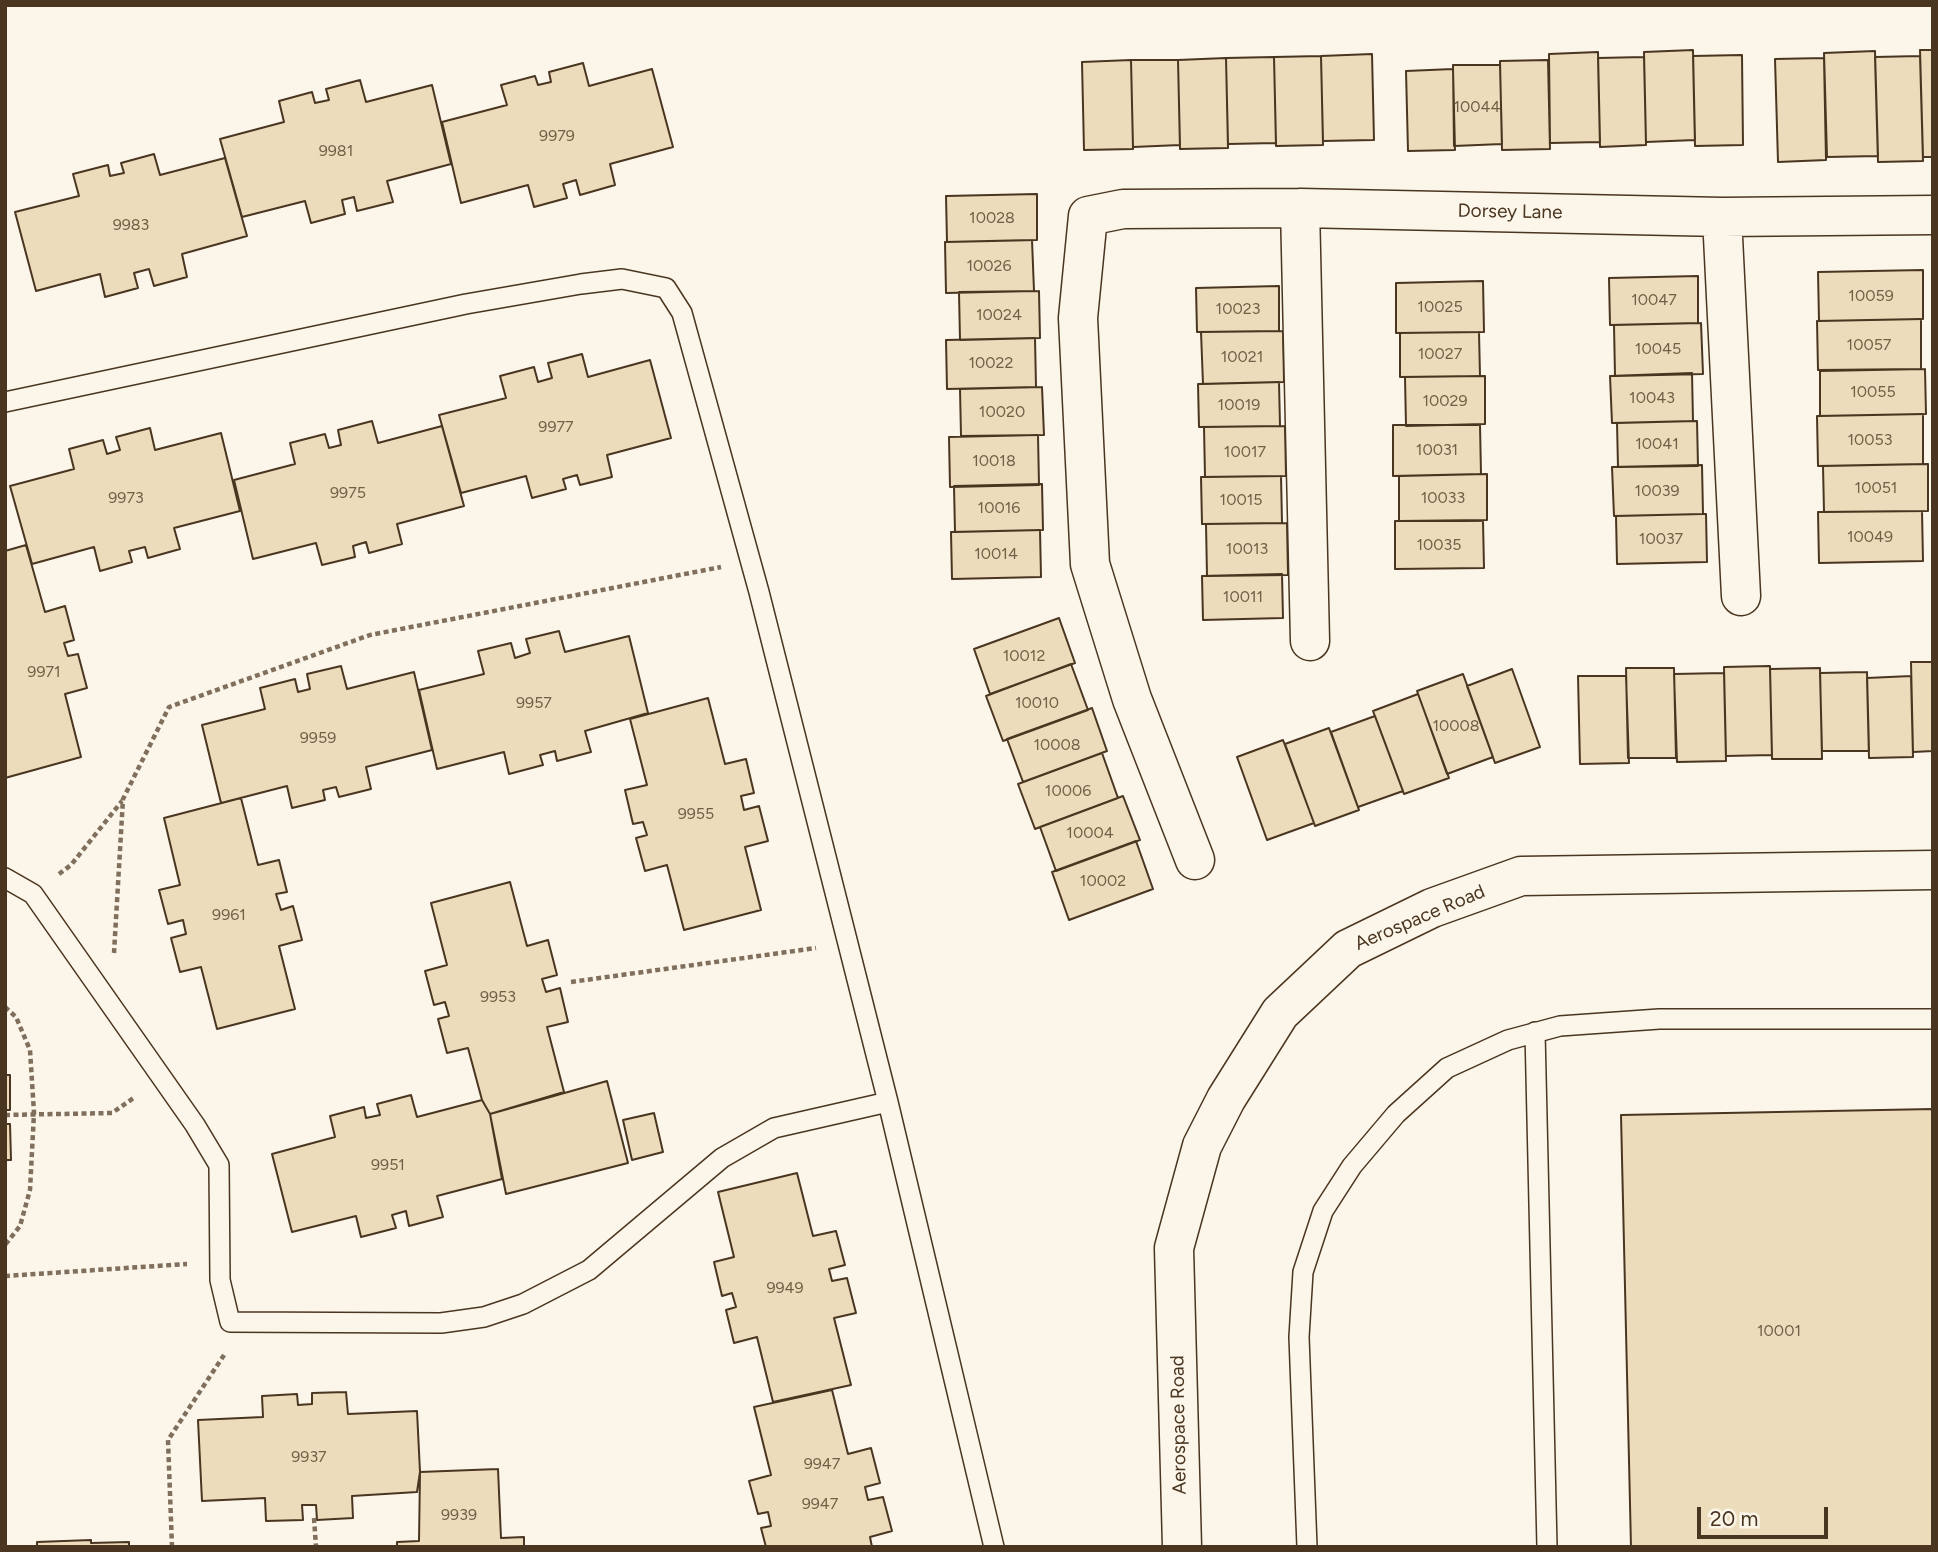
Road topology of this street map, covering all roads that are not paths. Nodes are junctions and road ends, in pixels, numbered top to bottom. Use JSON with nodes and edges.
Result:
{"nodes":[{"id":1,"x":1300,"y":208,"type":"junction"},
{"id":2,"x":1933,"y":215,"type":"edge"},
{"id":3,"x":1722,"y":217,"type":"junction"},
{"id":4,"x":5,"y":402,"type":"edge"},
{"id":5,"x":1741,"y":596,"type":"dead end"},
{"id":6,"x":1310,"y":641,"type":"dead end"},
{"id":7,"x":1195,"y":860,"type":"dead end"},
{"id":8,"x":1933,"y":870,"type":"edge"},
{"id":9,"x":5,"y":878,"type":"edge"},
{"id":10,"x":1933,"y":1019,"type":"edge"},
{"id":11,"x":1535,"y":1032,"type":"junction"},
{"id":12,"x":888,"y":1102,"type":"junction"},
{"id":13,"x":994,"y":1547,"type":"edge"},
{"id":14,"x":1182,"y":1547,"type":"edge"},
{"id":15,"x":1307,"y":1547,"type":"edge"},
{"id":16,"x":1547,"y":1547,"type":"edge"}],
"edges":[{"from":1,"to":3,"type":"street","name":"Dorsey Lane"},
{"from":1,"to":6,"type":"street"},
{"from":1,"to":7,"type":"street","name":"Dorsey Lane"},
{"from":2,"to":3,"type":"street","name":"Dorsey Lane"},
{"from":3,"to":5,"type":"street"},
{"from":4,"to":12,"type":"lane"},
{"from":8,"to":14,"type":"street","name":"Aerospace Road"},
{"from":9,"to":12,"type":"lane"},
{"from":10,"to":11,"type":"lane"},
{"from":11,"to":15,"type":"lane"},
{"from":11,"to":16,"type":"lane"},
{"from":12,"to":13,"type":"lane"}]}
